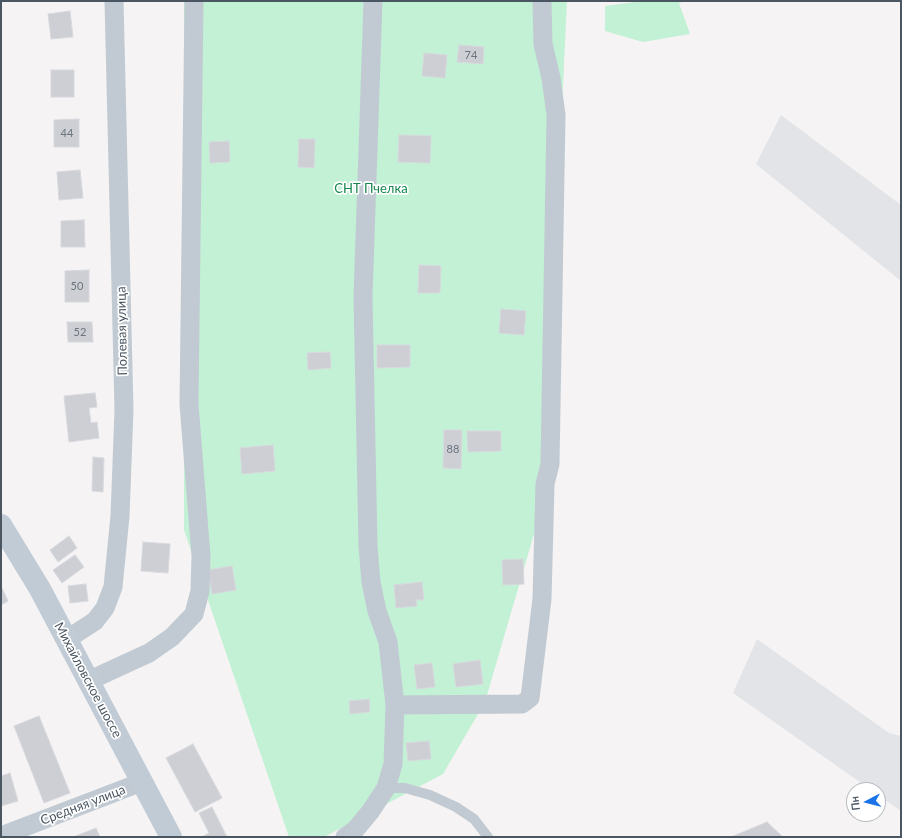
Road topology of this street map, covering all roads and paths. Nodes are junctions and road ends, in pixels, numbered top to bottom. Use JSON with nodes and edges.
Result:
{"nodes":[{"id":1,"x":114,"y":1,"type":"edge"},
{"id":2,"x":194,"y":1,"type":"edge"},
{"id":3,"x":373,"y":1,"type":"edge"},
{"id":4,"x":542,"y":1,"type":"edge"},
{"id":5,"x":1,"y":525,"type":"edge"},
{"id":6,"x":66,"y":640,"type":"junction"},
{"id":7,"x":88,"y":681,"type":"junction"},
{"id":8,"x":395,"y":705,"type":"junction"},
{"id":9,"x":142,"y":782,"type":"junction"},
{"id":10,"x":386,"y":788,"type":"junction"},
{"id":11,"x":1,"y":836,"type":"edge"},
{"id":12,"x":171,"y":837,"type":"edge"},
{"id":13,"x":345,"y":837,"type":"edge"},
{"id":14,"x":488,"y":837,"type":"edge"}],
"edges":[{"from":1,"to":6,"type":"street","name":"Полевая улица"},
{"from":2,"to":7,"type":"street"},
{"from":3,"to":8,"type":"street"},
{"from":4,"to":8,"type":"street"},
{"from":5,"to":6,"type":"main road","name":"Михайловское шоссе"},
{"from":6,"to":7,"type":"main road","name":"Михайловское шоссе"},
{"from":7,"to":9,"type":"main road","name":"Михайловское шоссе"},
{"from":8,"to":10,"type":"street"},
{"from":9,"to":11,"type":"street","name":"Средняя улица"},
{"from":9,"to":12,"type":"main road","name":"Михайловское шоссе"},
{"from":10,"to":13,"type":"street"},
{"from":10,"to":14,"type":"lane"}]}
